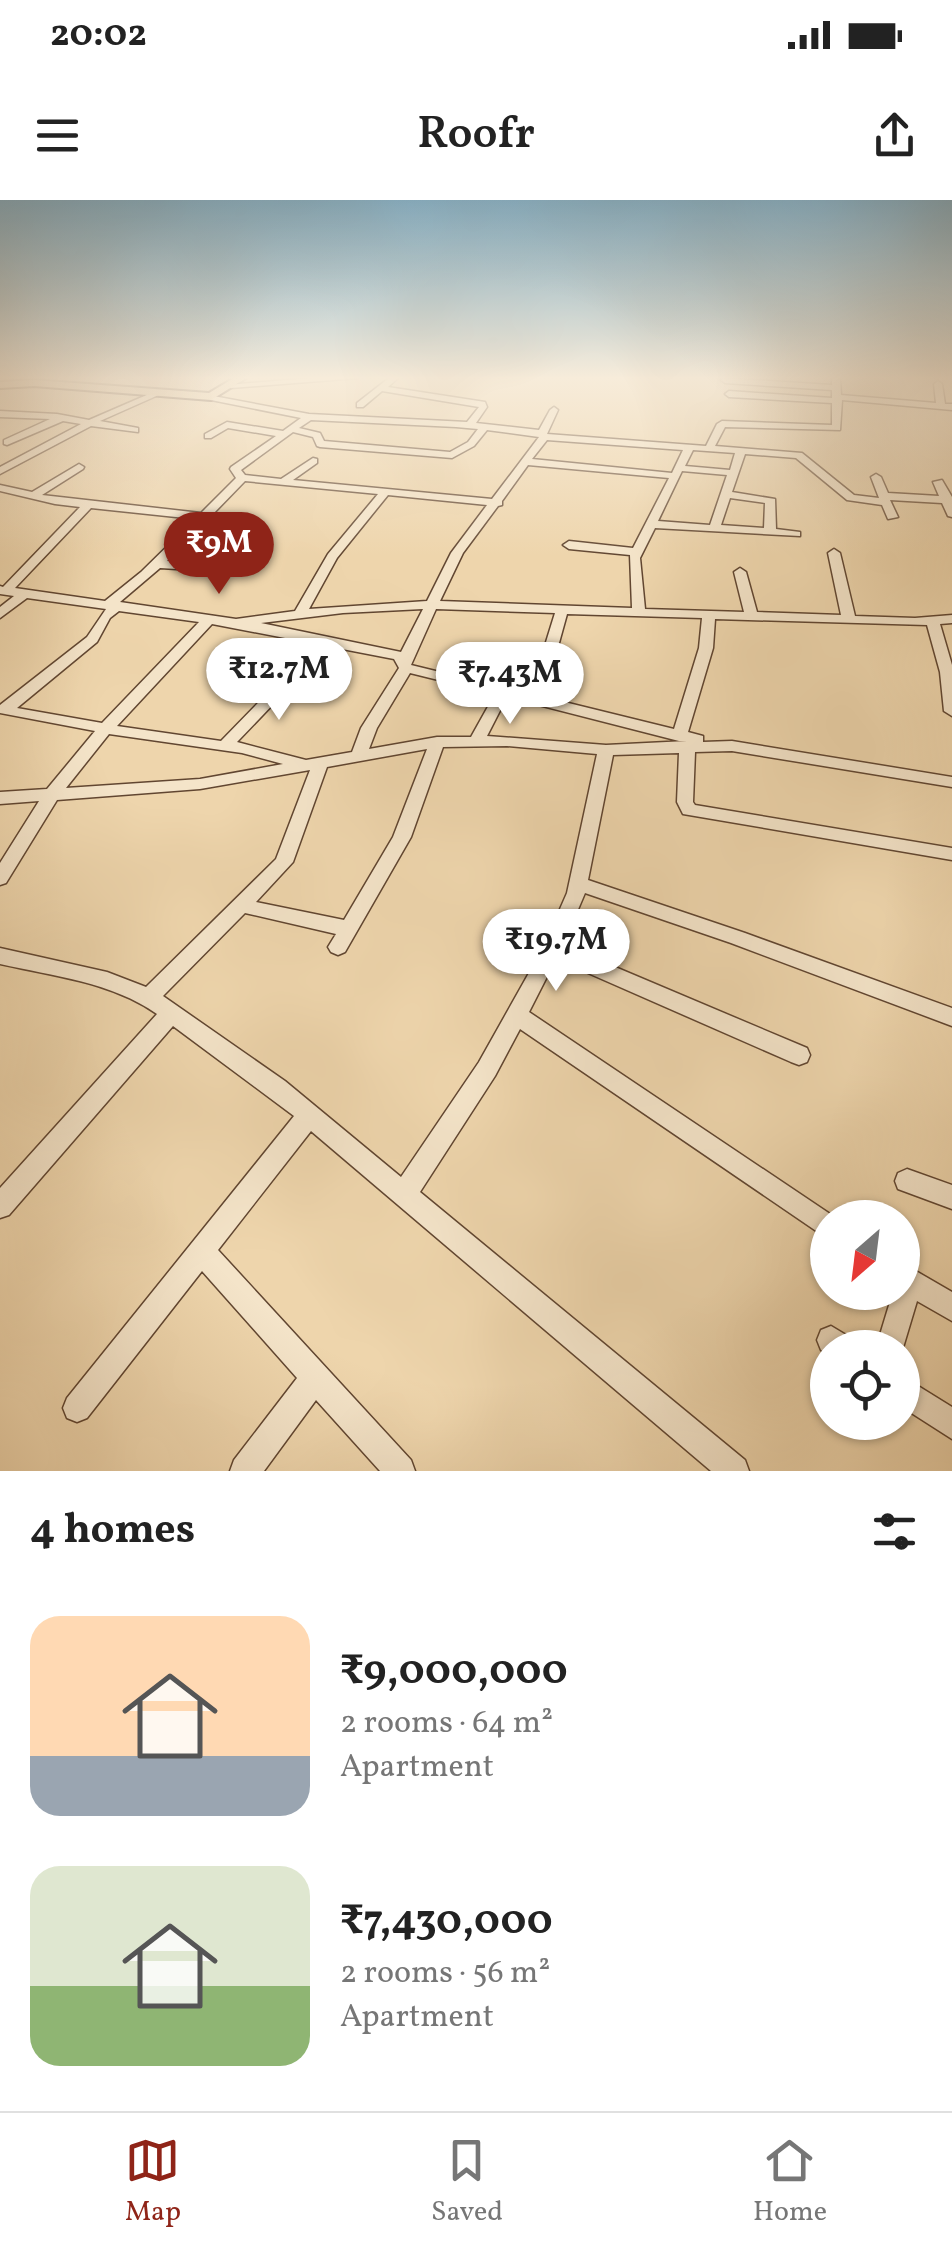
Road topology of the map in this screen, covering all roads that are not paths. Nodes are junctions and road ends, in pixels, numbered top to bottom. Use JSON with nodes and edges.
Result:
{"nodes":[{"id":1,"x":18,"y":437,"type":"edge"},
{"id":2,"x":63,"y":437,"type":"edge"},
{"id":3,"x":280,"y":437,"type":"edge"},
{"id":4,"x":318,"y":437,"type":"edge"},
{"id":5,"x":476,"y":437,"type":"edge"},
{"id":6,"x":542,"y":437,"type":"edge"},
{"id":7,"x":567,"y":437,"type":"edge"},
{"id":8,"x":715,"y":437,"type":"edge"},
{"id":9,"x":7,"y":442,"type":"dead end"},
{"id":10,"x":617,"y":442,"type":"junction"},
{"id":11,"x":688,"y":448,"type":"junction"},
{"id":12,"x":709,"y":449,"type":"junction"},
{"id":13,"x":741,"y":451,"type":"junction"},
{"id":14,"x":313,"y":461,"type":"dead end"},
{"id":15,"x":527,"y":462,"type":"junction"},
{"id":16,"x":79,"y":467,"type":"dead end"},
{"id":17,"x":603,"y":469,"type":"junction"},
{"id":18,"x":0,"y":472,"type":"edge"},
{"id":19,"x":677,"y":472,"type":"junction"},
{"id":20,"x":734,"y":473,"type":"junction"},
{"id":21,"x":876,"y":477,"type":"dead end"},
{"id":22,"x":242,"y":478,"type":"junction"},
{"id":23,"x":284,"y":482,"type":"junction"},
{"id":24,"x":938,"y":482,"type":"dead end"},
{"id":25,"x":0,"y":488,"type":"edge"},
{"id":26,"x":384,"y":494,"type":"junction"},
{"id":27,"x":727,"y":494,"type":"junction"},
{"id":28,"x":33,"y":496,"type":"junction"},
{"id":29,"x":886,"y":499,"type":"junction"},
{"id":30,"x":949,"y":500,"type":"edge"},
{"id":31,"x":498,"y":504,"type":"junction"},
{"id":32,"x":88,"y":506,"type":"junction"},
{"id":33,"x":952,"y":514,"type":"edge"},
{"id":34,"x":208,"y":516,"type":"junction"},
{"id":35,"x":892,"y":516,"type":"dead end"},
{"id":36,"x":651,"y":524,"type":"junction"},
{"id":37,"x":714,"y":528,"type":"junction"},
{"id":38,"x":770,"y":532,"type":"junction"},
{"id":39,"x":796,"y":534,"type":"dead end"},
{"id":40,"x":569,"y":545,"type":"dead end"},
{"id":41,"x":636,"y":552,"type":"junction"},
{"id":42,"x":834,"y":553,"type":"dead end"},
{"id":43,"x":159,"y":564,"type":"junction"},
{"id":44,"x":222,"y":569,"type":"dead end"},
{"id":45,"x":740,"y":572,"type":"dead end"},
{"id":46,"x":4,"y":590,"type":"edge"},
{"id":47,"x":26,"y":592,"type":"junction"},
{"id":48,"x":114,"y":605,"type":"junction"},
{"id":49,"x":430,"y":605,"type":"junction"},
{"id":50,"x":562,"y":610,"type":"junction"},
{"id":51,"x":639,"y":612,"type":"junction"},
{"id":52,"x":0,"y":614,"type":"edge"},
{"id":53,"x":299,"y":615,"type":"junction"},
{"id":54,"x":709,"y":615,"type":"junction"},
{"id":55,"x":752,"y":615,"type":"junction"},
{"id":56,"x":210,"y":618,"type":"junction"},
{"id":57,"x":952,"y":619,"type":"edge"},
{"id":58,"x":849,"y":620,"type":"junction"},
{"id":59,"x":932,"y":620,"type":"junction"},
{"id":60,"x":238,"y":622,"type":"junction"},
{"id":61,"x":405,"y":665,"type":"junction"},
{"id":62,"x":298,"y":670,"type":"dead end"},
{"id":63,"x":504,"y":690,"type":"junction"},
{"id":64,"x":536,"y":698,"type":"junction"},
{"id":65,"x":3,"y":710,"type":"edge"},
{"id":66,"x":952,"y":711,"type":"edge"},
{"id":67,"x":106,"y":728,"type":"junction"},
{"id":68,"x":683,"y":741,"type":"junction"},
{"id":69,"x":437,"y":742,"type":"junction"},
{"id":70,"x":476,"y":742,"type":"junction"},
{"id":71,"x":226,"y":745,"type":"junction"},
{"id":72,"x":606,"y":750,"type":"junction"},
{"id":73,"x":359,"y":754,"type":"junction"},
{"id":74,"x":312,"y":762,"type":"junction"},
{"id":75,"x":952,"y":782,"type":"edge"},
{"id":76,"x":52,"y":794,"type":"junction"},
{"id":77,"x":0,"y":798,"type":"edge"},
{"id":78,"x":952,"y":854,"type":"edge"},
{"id":79,"x":0,"y":878,"type":"edge"},
{"id":80,"x":578,"y":884,"type":"junction"},
{"id":81,"x":244,"y":906,"type":"junction"},
{"id":82,"x":552,"y":949,"type":"junction"},
{"id":83,"x":0,"y":956,"type":"edge"},
{"id":84,"x":148,"y":997,"type":"junction"},
{"id":85,"x":171,"y":1013,"type":"junction"},
{"id":86,"x":516,"y":1015,"type":"junction"},
{"id":87,"x":952,"y":1017,"type":"edge"},
{"id":88,"x":799,"y":1055,"type":"dead end"},
{"id":89,"x":309,"y":1115,"type":"junction"},
{"id":90,"x":906,"y":1181,"type":"dead end"},
{"id":91,"x":404,"y":1194,"type":"junction"},
{"id":92,"x":952,"y":1197,"type":"edge"},
{"id":93,"x":0,"y":1206,"type":"edge"},
{"id":94,"x":810,"y":1215,"type":"edge"},
{"id":95,"x":202,"y":1252,"type":"junction"},
{"id":96,"x":920,"y":1287,"type":"edge"},
{"id":97,"x":952,"y":1308,"type":"edge"},
{"id":98,"x":316,"y":1378,"type":"junction"},
{"id":99,"x":920,"y":1402,"type":"edge"},
{"id":100,"x":77,"y":1408,"type":"dead end"},
{"id":101,"x":952,"y":1424,"type":"edge"},
{"id":102,"x":731,"y":1470,"type":"edge"},
{"id":103,"x":244,"y":1471,"type":"edge"},
{"id":104,"x":400,"y":1471,"type":"edge"}],
"edges":[{"from":1,"to":9,"type":"street"},
{"from":2,"to":18,"type":"street"},
{"from":3,"to":22,"type":"street"},
{"from":4,"to":5,"type":"street"},
{"from":6,"to":15,"type":"street"},
{"from":7,"to":10,"type":"street"},
{"from":8,"to":12,"type":"street"},
{"from":10,"to":11,"type":"street"},
{"from":10,"to":17,"type":"street"},
{"from":11,"to":12,"type":"street"},
{"from":11,"to":19,"type":"street"},
{"from":12,"to":13,"type":"street"},
{"from":13,"to":20,"type":"street"},
{"from":13,"to":29,"type":"street"},
{"from":14,"to":23,"type":"street"},
{"from":15,"to":17,"type":"street"},
{"from":15,"to":31,"type":"street"},
{"from":16,"to":28,"type":"street"},
{"from":17,"to":19,"type":"street"},
{"from":19,"to":20,"type":"street"},
{"from":19,"to":36,"type":"street"},
{"from":20,"to":27,"type":"street"},
{"from":21,"to":29,"type":"street"},
{"from":22,"to":23,"type":"street"},
{"from":22,"to":34,"type":"street"},
{"from":23,"to":26,"type":"street"},
{"from":24,"to":30,"type":"street"},
{"from":25,"to":28,"type":"street"},
{"from":26,"to":31,"type":"street"},
{"from":26,"to":53,"type":"street"},
{"from":27,"to":37,"type":"street"},
{"from":27,"to":38,"type":"street"},
{"from":28,"to":32,"type":"street"},
{"from":29,"to":30,"type":"street"},
{"from":29,"to":35,"type":"street"},
{"from":30,"to":33,"type":"street"},
{"from":31,"to":49,"type":"street"},
{"from":32,"to":34,"type":"street"},
{"from":32,"to":46,"type":"street"},
{"from":34,"to":43,"type":"street"},
{"from":36,"to":37,"type":"street"},
{"from":36,"to":41,"type":"street"},
{"from":37,"to":38,"type":"street"},
{"from":38,"to":39,"type":"street"},
{"from":40,"to":41,"type":"street"},
{"from":41,"to":51,"type":"street"},
{"from":42,"to":58,"type":"street"},
{"from":43,"to":44,"type":"street"},
{"from":43,"to":48,"type":"street"},
{"from":45,"to":55,"type":"street"},
{"from":46,"to":47,"type":"street"},
{"from":47,"to":48,"type":"street"},
{"from":47,"to":52,"type":"street"},
{"from":48,"to":56,"type":"street"},
{"from":48,"to":65,"type":"street"},
{"from":49,"to":50,"type":"street"},
{"from":49,"to":53,"type":"street"},
{"from":49,"to":61,"type":"street"},
{"from":50,"to":51,"type":"street"},
{"from":50,"to":64,"type":"street"},
{"from":51,"to":54,"type":"street"},
{"from":53,"to":60,"type":"street"},
{"from":54,"to":55,"type":"street"},
{"from":54,"to":68,"type":"street"},
{"from":55,"to":58,"type":"street"},
{"from":56,"to":60,"type":"street"},
{"from":56,"to":67,"type":"street"},
{"from":57,"to":59,"type":"street"},
{"from":58,"to":59,"type":"street"},
{"from":59,"to":66,"type":"street"},
{"from":60,"to":61,"type":"street"},
{"from":61,"to":63,"type":"street"},
{"from":61,"to":73,"type":"street"},
{"from":62,"to":71,"type":"street"},
{"from":63,"to":64,"type":"street"},
{"from":63,"to":70,"type":"street"},
{"from":64,"to":68,"type":"street"},
{"from":65,"to":67,"type":"street"},
{"from":67,"to":71,"type":"street"},
{"from":67,"to":76,"type":"street"},
{"from":68,"to":72,"type":"street"},
{"from":68,"to":75,"type":"street"},
{"from":68,"to":78,"type":"street"},
{"from":69,"to":70,"type":"street"},
{"from":69,"to":73,"type":"street"},
{"from":69,"to":81,"type":"street"},
{"from":70,"to":72,"type":"street"},
{"from":71,"to":74,"type":"street"},
{"from":72,"to":80,"type":"street"},
{"from":73,"to":74,"type":"street"},
{"from":74,"to":76,"type":"street"},
{"from":74,"to":81,"type":"street"},
{"from":76,"to":77,"type":"street"},
{"from":76,"to":79,"type":"street"},
{"from":80,"to":82,"type":"street"},
{"from":80,"to":87,"type":"street"},
{"from":81,"to":84,"type":"street"},
{"from":82,"to":86,"type":"street"},
{"from":82,"to":88,"type":"street"},
{"from":83,"to":84,"type":"street"},
{"from":84,"to":85,"type":"street"},
{"from":85,"to":89,"type":"street"},
{"from":85,"to":93,"type":"street"},
{"from":86,"to":91,"type":"street"},
{"from":86,"to":94,"type":"street"},
{"from":89,"to":91,"type":"street"},
{"from":89,"to":95,"type":"street"},
{"from":90,"to":92,"type":"street"},
{"from":91,"to":102,"type":"street"},
{"from":95,"to":98,"type":"street"},
{"from":95,"to":100,"type":"street"},
{"from":96,"to":97,"type":"street"},
{"from":98,"to":103,"type":"street"},
{"from":98,"to":104,"type":"street"},
{"from":99,"to":101,"type":"street"}]}
